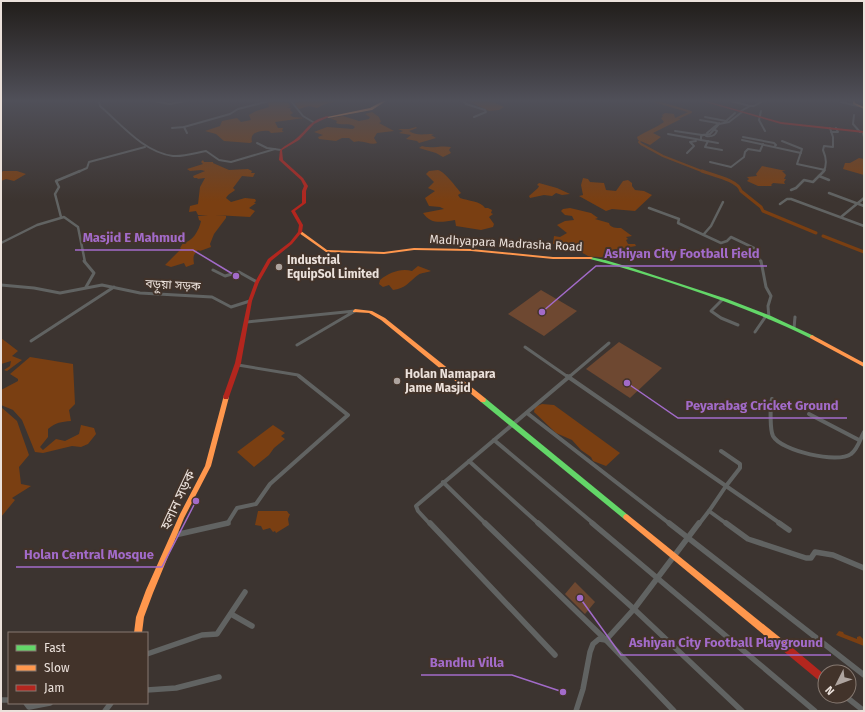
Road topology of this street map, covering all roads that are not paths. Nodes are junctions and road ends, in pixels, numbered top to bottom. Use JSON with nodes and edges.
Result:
{"nodes":[{"id":1,"x":131,"y":134,"type":"edge"},
{"id":2,"x":302,"y":134,"type":"edge"},
{"id":3,"x":669,"y":134,"type":"edge"},
{"id":4,"x":698,"y":134,"type":"edge"},
{"id":5,"x":715,"y":134,"type":"edge"},
{"id":6,"x":832,"y":134,"type":"edge"},
{"id":7,"x":704,"y":135,"type":"junction"},
{"id":8,"x":743,"y":137,"type":"dead end"},
{"id":9,"x":701,"y":140,"type":"junction"},
{"id":10,"x":742,"y":140,"type":"dead end"},
{"id":11,"x":708,"y":141,"type":"junction"},
{"id":12,"x":782,"y":141,"type":"dead end"},
{"id":13,"x":864,"y":141,"type":"edge"},
{"id":14,"x":257,"y":143,"type":"dead end"},
{"id":15,"x":718,"y":144,"type":"dead end"},
{"id":16,"x":763,"y":144,"type":"junction"},
{"id":17,"x":864,"y":145,"type":"edge"},
{"id":18,"x":145,"y":147,"type":"junction"},
{"id":19,"x":774,"y":147,"type":"junction"},
{"id":20,"x":275,"y":149,"type":"junction"},
{"id":21,"x":281,"y":150,"type":"junction"},
{"id":22,"x":722,"y":150,"type":"dead end"},
{"id":23,"x":688,"y":153,"type":"dead end"},
{"id":24,"x":801,"y":153,"type":"junction"},
{"id":25,"x":710,"y":162,"type":"dead end"},
{"id":26,"x":825,"y":170,"type":"junction"},
{"id":27,"x":819,"y":176,"type":"junction"},
{"id":28,"x":829,"y":180,"type":"dead end"},
{"id":29,"x":792,"y":190,"type":"dead end"},
{"id":30,"x":829,"y":193,"type":"dead end"},
{"id":31,"x":864,"y":198,"type":"edge"},
{"id":32,"x":723,"y":202,"type":"dead end"},
{"id":33,"x":780,"y":204,"type":"dead end"},
{"id":34,"x":859,"y":204,"type":"junction"},
{"id":35,"x":864,"y":206,"type":"edge"},
{"id":36,"x":648,"y":208,"type":"dead end"},
{"id":37,"x":61,"y":217,"type":"junction"},
{"id":38,"x":841,"y":217,"type":"junction"},
{"id":39,"x":864,"y":226,"type":"edge"},
{"id":40,"x":300,"y":232,"type":"junction"},
{"id":41,"x":704,"y":234,"type":"junction"},
{"id":42,"x":1,"y":243,"type":"edge"},
{"id":43,"x":213,"y":270,"type":"dead end"},
{"id":44,"x":257,"y":282,"type":"junction"},
{"id":45,"x":1,"y":285,"type":"edge"},
{"id":46,"x":86,"y":287,"type":"junction"},
{"id":47,"x":115,"y":287,"type":"junction"},
{"id":48,"x":723,"y":299,"type":"junction"},
{"id":49,"x":250,"y":301,"type":"junction"},
{"id":50,"x":355,"y":311,"type":"junction"},
{"id":51,"x":795,"y":316,"type":"dead end"},
{"id":52,"x":768,"y":317,"type":"junction"},
{"id":53,"x":247,"y":322,"type":"junction"},
{"id":54,"x":738,"y":325,"type":"dead end"},
{"id":55,"x":794,"y":328,"type":"junction"},
{"id":56,"x":755,"y":332,"type":"dead end"},
{"id":57,"x":31,"y":341,"type":"dead end"},
{"id":58,"x":609,"y":343,"type":"dead end"},
{"id":59,"x":298,"y":345,"type":"dead end"},
{"id":60,"x":525,"y":347,"type":"dead end"},
{"id":61,"x":238,"y":365,"type":"junction"},
{"id":62,"x":864,"y":365,"type":"edge"},
{"id":63,"x":568,"y":377,"type":"junction"},
{"id":64,"x":772,"y":399,"type":"dead end"},
{"id":65,"x":526,"y":413,"type":"junction"},
{"id":66,"x":809,"y":414,"type":"dead end"},
{"id":67,"x":513,"y":424,"type":"junction"},
{"id":68,"x":864,"y":432,"type":"edge"},
{"id":69,"x":494,"y":440,"type":"junction"},
{"id":70,"x":859,"y":440,"type":"junction"},
{"id":71,"x":721,"y":451,"type":"dead end"},
{"id":72,"x":469,"y":461,"type":"junction"},
{"id":73,"x":443,"y":482,"type":"junction"},
{"id":74,"x":726,"y":486,"type":"junction"},
{"id":75,"x":709,"y":511,"type":"junction"},
{"id":76,"x":789,"y":530,"type":"dead end"},
{"id":77,"x":175,"y":535,"type":"junction"},
{"id":78,"x":687,"y":538,"type":"junction"},
{"id":79,"x":674,"y":556,"type":"junction"},
{"id":80,"x":864,"y":568,"type":"edge"},
{"id":81,"x":657,"y":577,"type":"junction"},
{"id":82,"x":245,"y":592,"type":"dead end"},
{"id":83,"x":634,"y":609,"type":"junction"},
{"id":84,"x":231,"y":614,"type":"junction"},
{"id":85,"x":252,"y":626,"type":"dead end"},
{"id":86,"x":138,"y":632,"type":"edge"},
{"id":87,"x":606,"y":640,"type":"junction"},
{"id":88,"x":148,"y":654,"type":"edge"},
{"id":89,"x":555,"y":655,"type":"dead end"},
{"id":90,"x":817,"y":673,"type":"edge"},
{"id":91,"x":864,"y":676,"type":"edge"},
{"id":92,"x":219,"y":677,"type":"dead end"},
{"id":93,"x":148,"y":690,"type":"edge"},
{"id":94,"x":27,"y":704,"type":"edge"},
{"id":95,"x":43,"y":704,"type":"edge"},
{"id":96,"x":855,"y":704,"type":"edge"},
{"id":97,"x":576,"y":711,"type":"edge"},
{"id":98,"x":674,"y":711,"type":"edge"},
{"id":99,"x":742,"y":711,"type":"edge"},
{"id":100,"x":815,"y":711,"type":"edge"},
{"id":101,"x":864,"y":711,"type":"edge"}],
"edges":[{"from":1,"to":18,"type":"street"},
{"from":2,"to":21,"type":"street"},
{"from":3,"to":9,"type":"street"},
{"from":4,"to":7,"type":"street"},
{"from":5,"to":7,"type":"street"},
{"from":6,"to":26,"type":"street"},
{"from":7,"to":9,"type":"street"},
{"from":8,"to":19,"type":"street"},
{"from":9,"to":11,"type":"street"},
{"from":9,"to":23,"type":"street"},
{"from":10,"to":16,"type":"street"},
{"from":11,"to":15,"type":"street"},
{"from":11,"to":22,"type":"street"},
{"from":12,"to":24,"type":"street"},
{"from":13,"to":17,"type":"street"},
{"from":14,"to":20,"type":"street"},
{"from":16,"to":19,"type":"street"},
{"from":16,"to":25,"type":"street"},
{"from":18,"to":20,"type":"street"},
{"from":18,"to":37,"type":"street"},
{"from":19,"to":24,"type":"street"},
{"from":20,"to":21,"type":"street"},
{"from":21,"to":40,"type":"street"},
{"from":24,"to":26,"type":"street"},
{"from":26,"to":27,"type":"street"},
{"from":27,"to":28,"type":"street"},
{"from":27,"to":29,"type":"street"},
{"from":30,"to":34,"type":"street"},
{"from":31,"to":34,"type":"street"},
{"from":32,"to":41,"type":"street"},
{"from":33,"to":38,"type":"street"},
{"from":34,"to":35,"type":"street"},
{"from":34,"to":38,"type":"street"},
{"from":36,"to":41,"type":"street"},
{"from":37,"to":42,"type":"street"},
{"from":37,"to":46,"type":"street"},
{"from":38,"to":39,"type":"street"},
{"from":40,"to":44,"type":"street"},
{"from":40,"to":48,"type":"street","name":"Madhyapara Madrasha Road"},
{"from":41,"to":52,"type":"street"},
{"from":43,"to":44,"type":"street"},
{"from":44,"to":49,"type":"street"},
{"from":45,"to":46,"type":"street","name":"বড়ুয়া সড়ক"},
{"from":46,"to":47,"type":"street","name":"বড়ুয়া সড়ক"},
{"from":47,"to":49,"type":"street","name":"বড়ুয়া সড়ক"},
{"from":47,"to":57,"type":"street"},
{"from":48,"to":52,"type":"street","name":"Madhyapara Madrasha Road"},
{"from":48,"to":54,"type":"street"},
{"from":49,"to":53,"type":"street"},
{"from":50,"to":53,"type":"street"},
{"from":50,"to":59,"type":"street"},
{"from":50,"to":67,"type":"street"},
{"from":51,"to":55,"type":"street"},
{"from":52,"to":55,"type":"street","name":"Madhyapara Madrasha Road"},
{"from":52,"to":56,"type":"street"},
{"from":53,"to":61,"type":"street"},
{"from":55,"to":62,"type":"street","name":"Madhyapara Madrasha Road"},
{"from":58,"to":63,"type":"street"},
{"from":60,"to":63,"type":"street"},
{"from":61,"to":77,"type":"street","name":"হলান সড়ক"},
{"from":61,"to":77,"type":"street"},
{"from":63,"to":65,"type":"street"},
{"from":63,"to":74,"type":"street"},
{"from":64,"to":70,"type":"street"},
{"from":65,"to":67,"type":"street"},
{"from":65,"to":78,"type":"street"},
{"from":66,"to":70,"type":"street"},
{"from":67,"to":69,"type":"street"},
{"from":67,"to":79,"type":"street"},
{"from":68,"to":70,"type":"street"},
{"from":69,"to":72,"type":"street"},
{"from":69,"to":81,"type":"street"},
{"from":71,"to":74,"type":"street"},
{"from":72,"to":73,"type":"street"},
{"from":72,"to":83,"type":"street"},
{"from":73,"to":87,"type":"street"},
{"from":73,"to":89,"type":"street"},
{"from":74,"to":75,"type":"street"},
{"from":74,"to":76,"type":"street"},
{"from":75,"to":78,"type":"street"},
{"from":75,"to":80,"type":"street"},
{"from":77,"to":86,"type":"street","name":"হলান সড়ক"},
{"from":78,"to":79,"type":"street"},
{"from":78,"to":91,"type":"street"},
{"from":79,"to":81,"type":"street"},
{"from":79,"to":90,"type":"street"},
{"from":81,"to":83,"type":"street"},
{"from":81,"to":100,"type":"street"},
{"from":82,"to":84,"type":"street"},
{"from":83,"to":87,"type":"street"},
{"from":83,"to":99,"type":"street"},
{"from":84,"to":85,"type":"street"},
{"from":84,"to":88,"type":"street"},
{"from":87,"to":97,"type":"street"},
{"from":87,"to":98,"type":"street"},
{"from":92,"to":93,"type":"street"},
{"from":94,"to":95,"type":"street"},
{"from":96,"to":101,"type":"street"}]}
